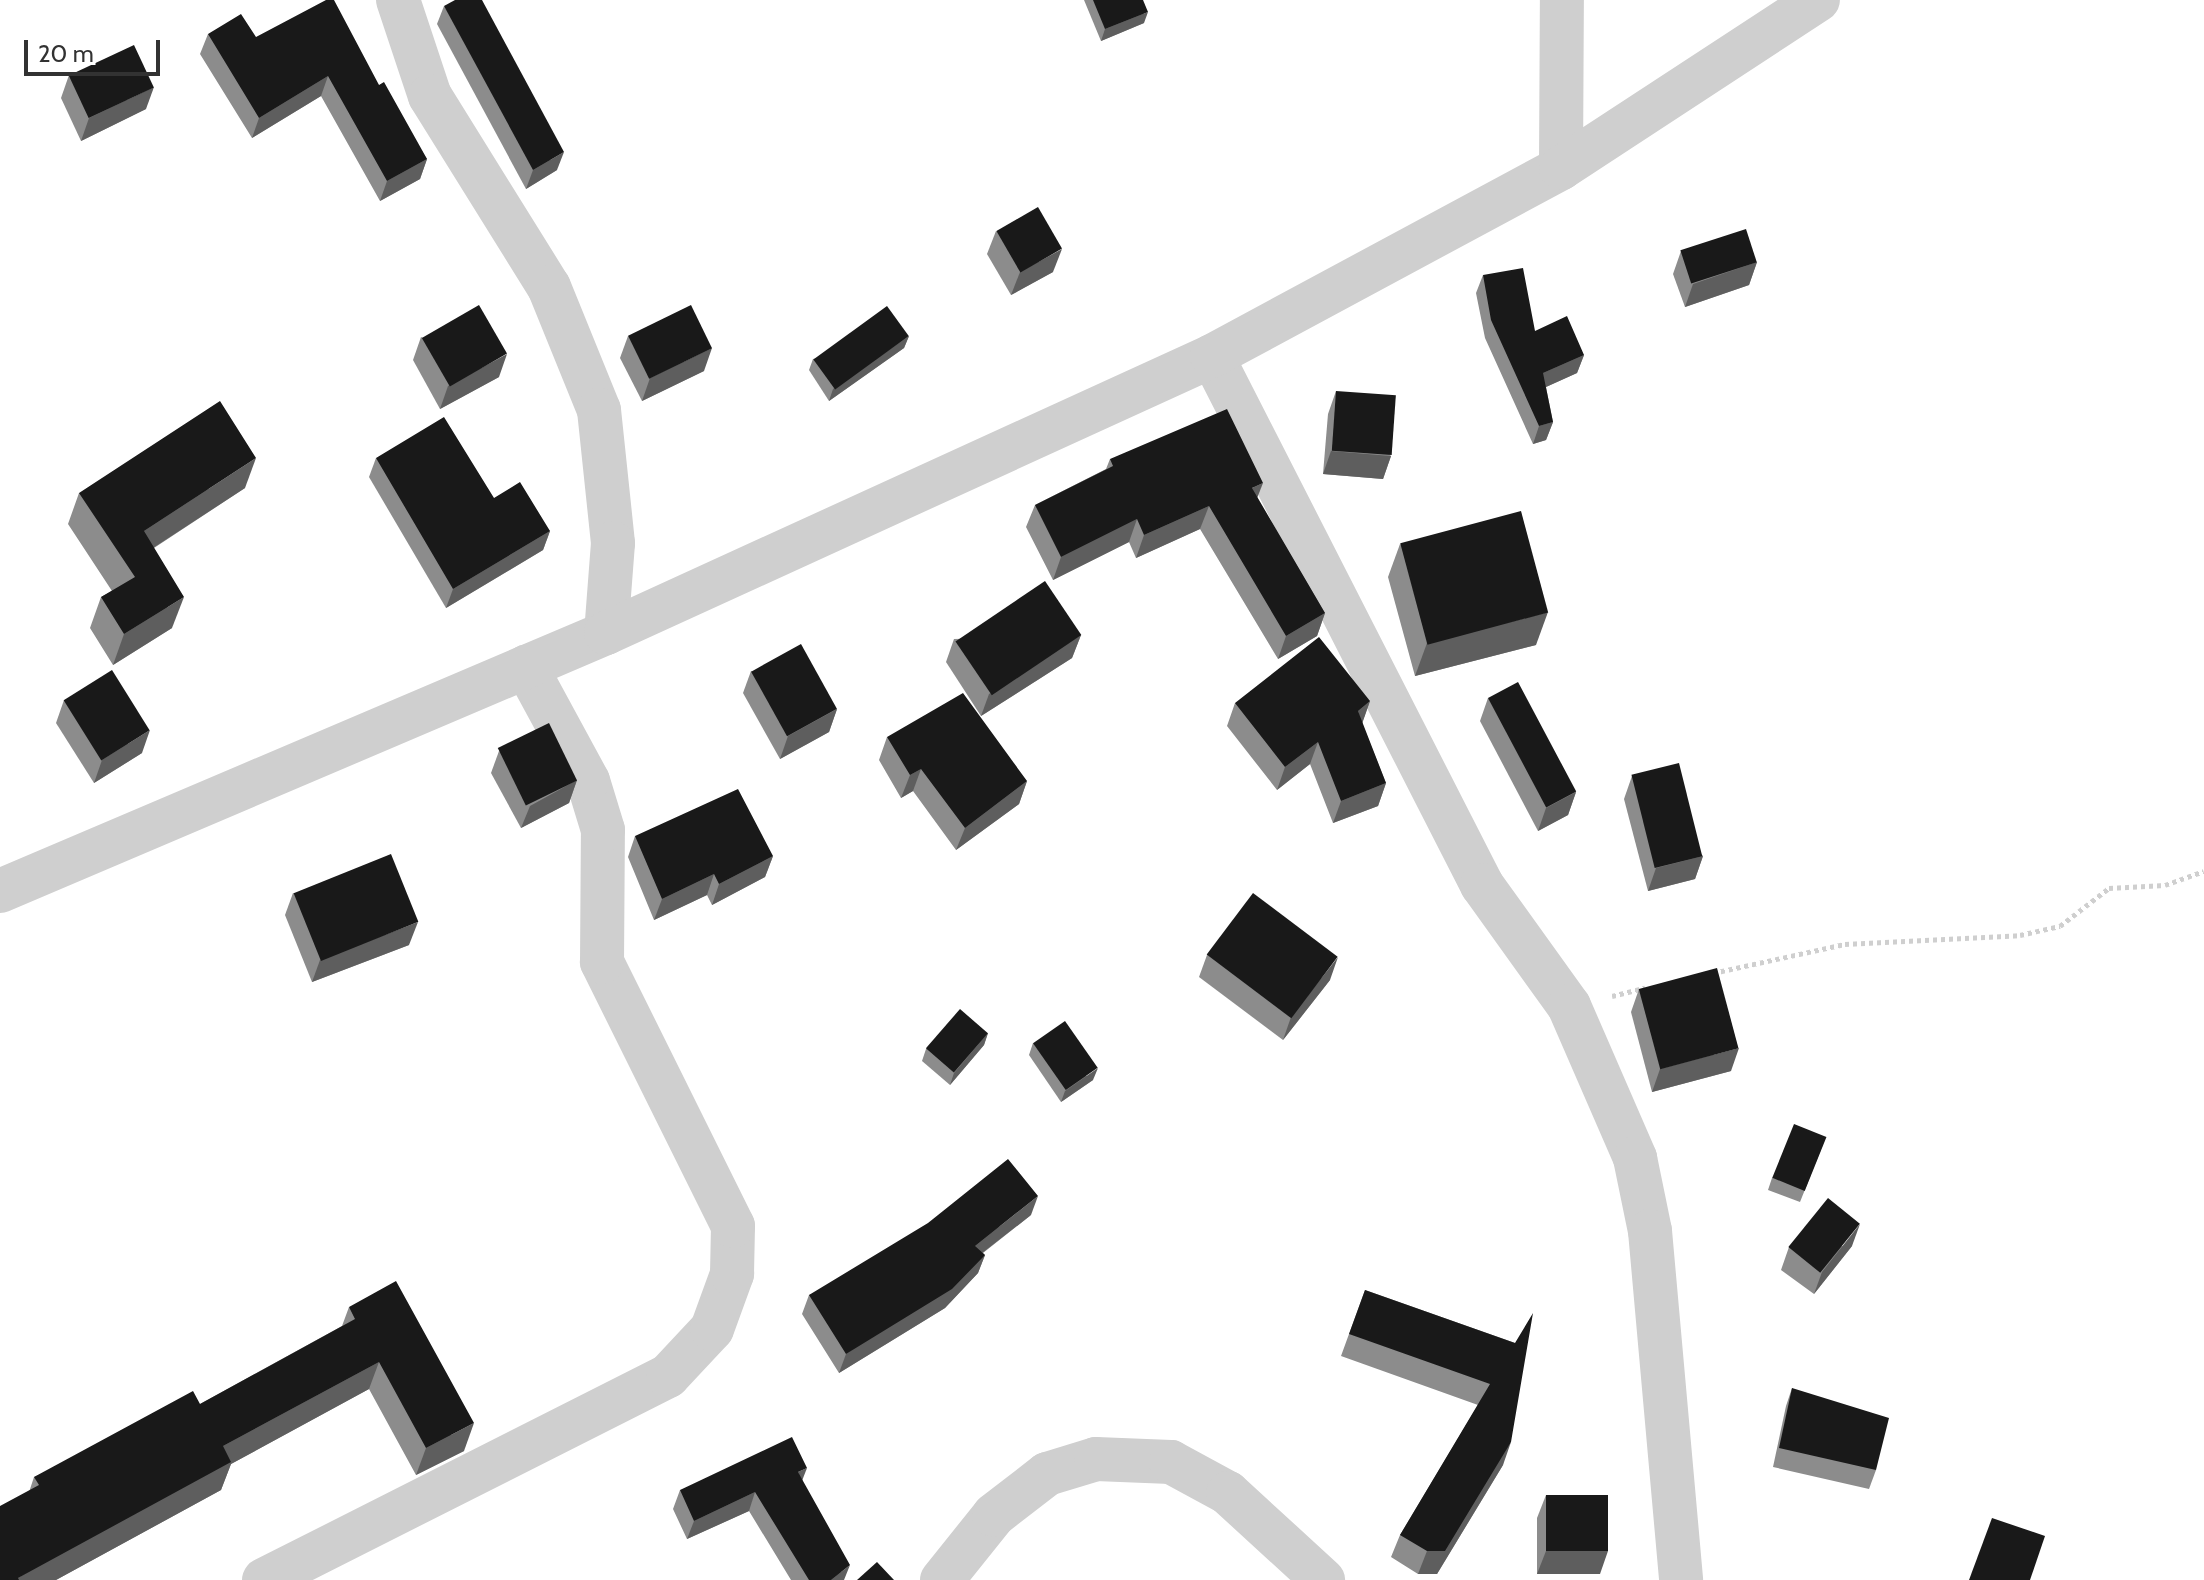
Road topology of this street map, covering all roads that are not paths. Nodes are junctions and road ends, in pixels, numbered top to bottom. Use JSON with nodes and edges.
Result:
{"nodes":[{"id":1,"x":398,"y":0,"type":"edge"},
{"id":2,"x":1562,"y":0,"type":"edge"},
{"id":3,"x":1818,"y":0,"type":"edge"},
{"id":4,"x":1561,"y":168,"type":"junction"},
{"id":5,"x":1212,"y":356,"type":"junction"},
{"id":6,"x":606,"y":633,"type":"junction"},
{"id":7,"x":526,"y":667,"type":"junction"},
{"id":8,"x":0,"y":891,"type":"edge"},
{"id":9,"x":264,"y":1580,"type":"edge"},
{"id":10,"x":942,"y":1580,"type":"edge"},
{"id":11,"x":1323,"y":1580,"type":"edge"},
{"id":12,"x":1681,"y":1580,"type":"edge"}],
"edges":[{"from":1,"to":6,"type":"street"},
{"from":2,"to":4,"type":"street"},
{"from":3,"to":4,"type":"street"},
{"from":4,"to":5,"type":"street"},
{"from":5,"to":6,"type":"street"},
{"from":5,"to":12,"type":"street"},
{"from":6,"to":7,"type":"street"},
{"from":7,"to":8,"type":"street"},
{"from":7,"to":9,"type":"street"},
{"from":10,"to":11,"type":"street"}]}
